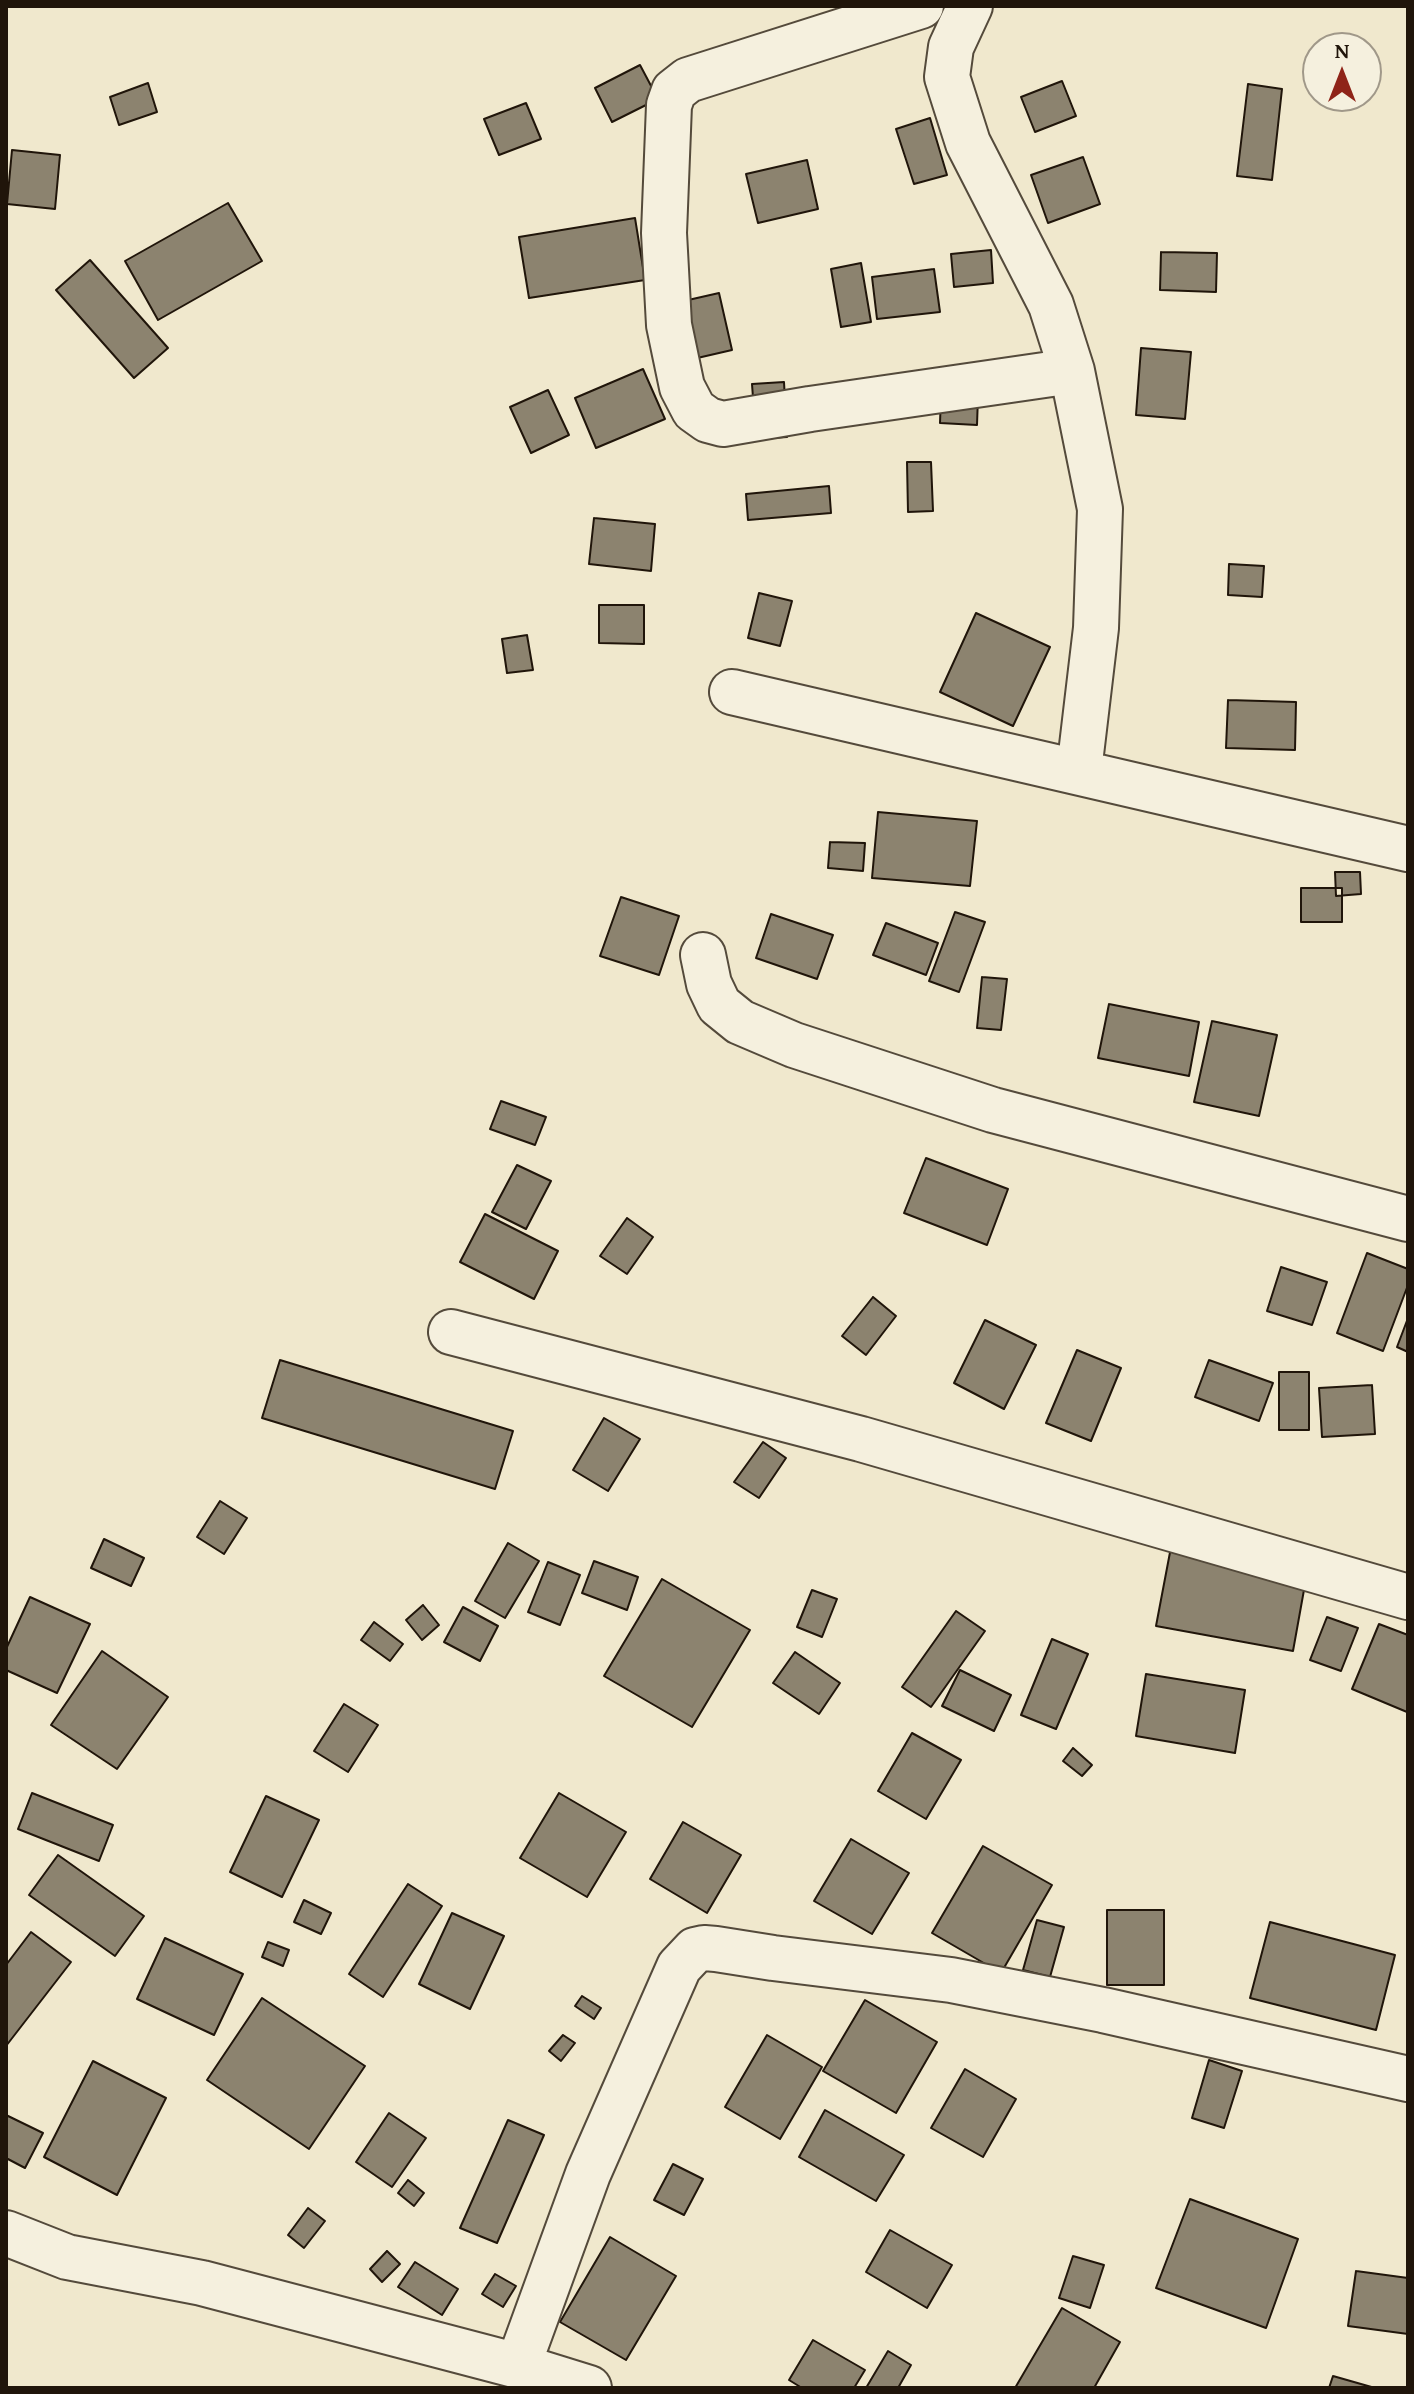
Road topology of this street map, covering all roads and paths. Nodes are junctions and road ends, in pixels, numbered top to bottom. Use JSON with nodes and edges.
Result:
{"nodes":[{"id":1,"x":921,"y":6,"type":"edge"},
{"id":2,"x":970,"y":6,"type":"edge"},
{"id":3,"x":1072,"y":371,"type":"junction"},
{"id":4,"x":732,"y":692,"type":"dead end"},
{"id":5,"x":1079,"y":771,"type":"junction"},
{"id":6,"x":1408,"y":849,"type":"edge"},
{"id":7,"x":703,"y":955,"type":"dead end"},
{"id":8,"x":1408,"y":1219,"type":"edge"},
{"id":9,"x":451,"y":1332,"type":"dead end"},
{"id":10,"x":1408,"y":1597,"type":"edge"},
{"id":11,"x":1408,"y":2079,"type":"edge"},
{"id":12,"x":6,"y":2233,"type":"edge"},
{"id":13,"x":518,"y":2366,"type":"junction"},
{"id":14,"x":589,"y":2388,"type":"edge"}],
"edges":[{"from":1,"to":3,"type":"street"},
{"from":2,"to":3,"type":"street"},
{"from":3,"to":5,"type":"street"},
{"from":4,"to":5,"type":"street"},
{"from":5,"to":6,"type":"street"},
{"from":7,"to":8,"type":"street"},
{"from":9,"to":10,"type":"street"},
{"from":11,"to":13,"type":"street"},
{"from":12,"to":13,"type":"street"},
{"from":13,"to":14,"type":"street"}]}
